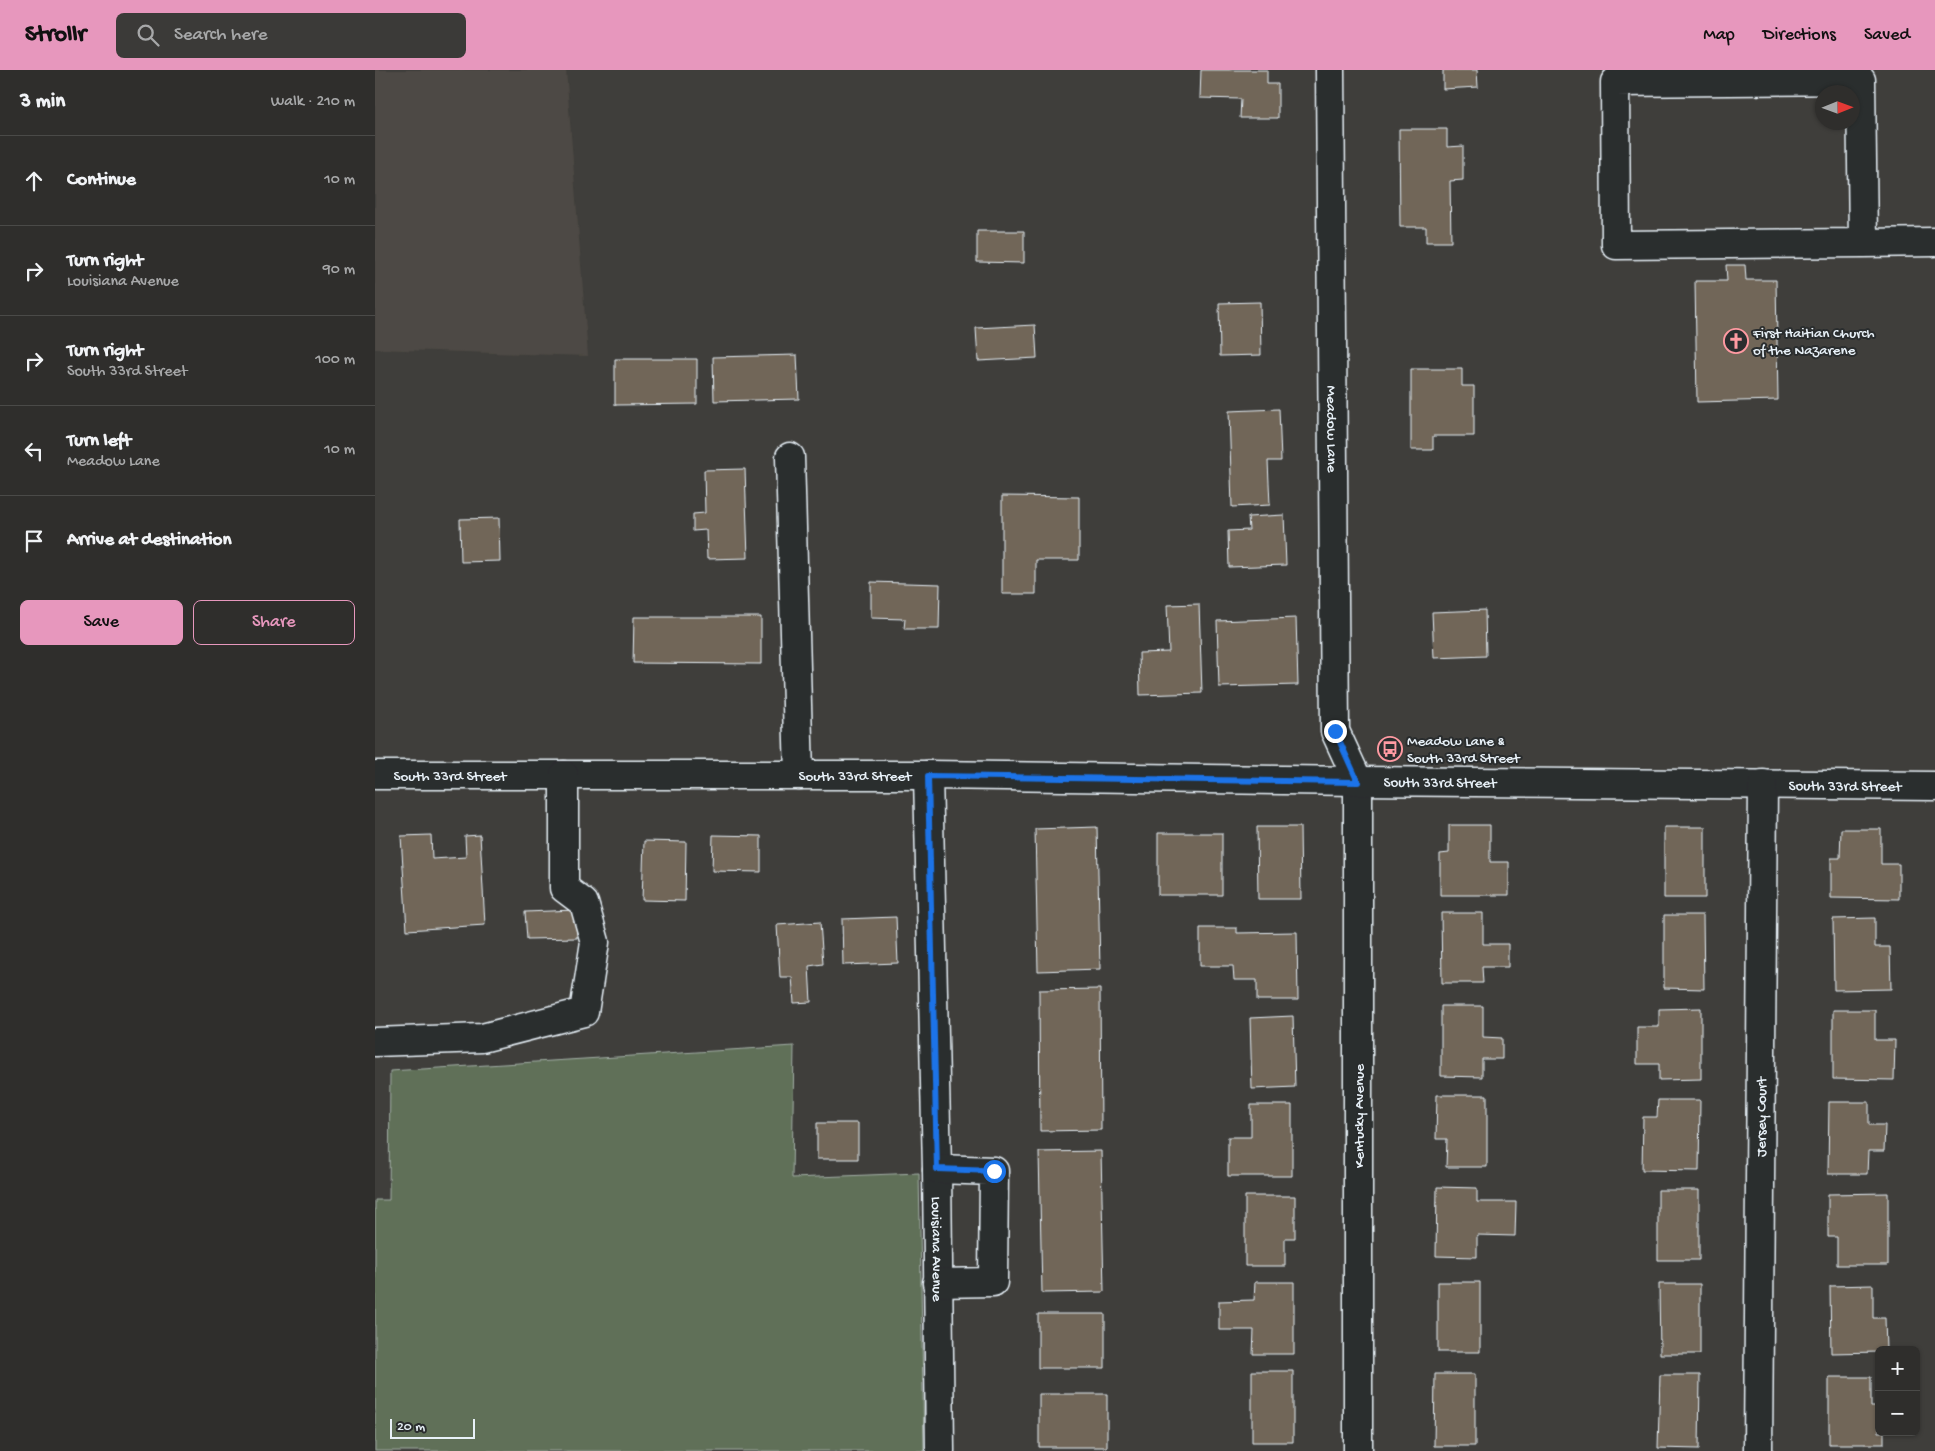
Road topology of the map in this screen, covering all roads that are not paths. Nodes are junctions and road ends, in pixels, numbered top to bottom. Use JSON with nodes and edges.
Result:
{"nodes":[{"id":1,"x":1330,"y":70,"type":"edge"},
{"id":2,"x":1935,"y":242,"type":"edge"},
{"id":3,"x":1863,"y":243,"type":"junction"},
{"id":4,"x":790,"y":457,"type":"dead end"},
{"id":5,"x":375,"y":775,"type":"edge"},
{"id":6,"x":564,"y":775,"type":"junction"},
{"id":7,"x":799,"y":775,"type":"junction"},
{"id":8,"x":928,"y":776,"type":"junction"},
{"id":9,"x":1358,"y":782,"type":"junction"},
{"id":10,"x":1763,"y":784,"type":"junction"},
{"id":11,"x":1935,"y":786,"type":"edge"},
{"id":12,"x":375,"y":1042,"type":"edge"},
{"id":13,"x":937,"y":1169,"type":"junction"},
{"id":14,"x":937,"y":1283,"type":"junction"},
{"id":15,"x":940,"y":1451,"type":"edge"},
{"id":16,"x":1358,"y":1451,"type":"edge"},
{"id":17,"x":1759,"y":1451,"type":"edge"}],
"edges":[{"from":1,"to":9,"type":"street","name":"Meadow Lane"},
{"from":2,"to":3,"type":"street"},
{"from":3,"to":3,"type":"street"},
{"from":4,"to":7,"type":"street"},
{"from":5,"to":6,"type":"street","name":"South 33rd Street"},
{"from":6,"to":7,"type":"street","name":"South 33rd Street"},
{"from":6,"to":12,"type":"street"},
{"from":7,"to":8,"type":"street","name":"South 33rd Street"},
{"from":8,"to":9,"type":"street","name":"South 33rd Street"},
{"from":8,"to":13,"type":"street","name":"Louisiana Avenue"},
{"from":9,"to":10,"type":"street","name":"South 33rd Street"},
{"from":9,"to":16,"type":"street","name":"Kentucky Avenue"},
{"from":10,"to":11,"type":"street","name":"South 33rd Street"},
{"from":10,"to":17,"type":"street","name":"Jersey Court"},
{"from":13,"to":14,"type":"street","name":"Louisiana Avenue"},
{"from":13,"to":14,"type":"street"},
{"from":14,"to":15,"type":"street","name":"Louisiana Avenue"}]}
